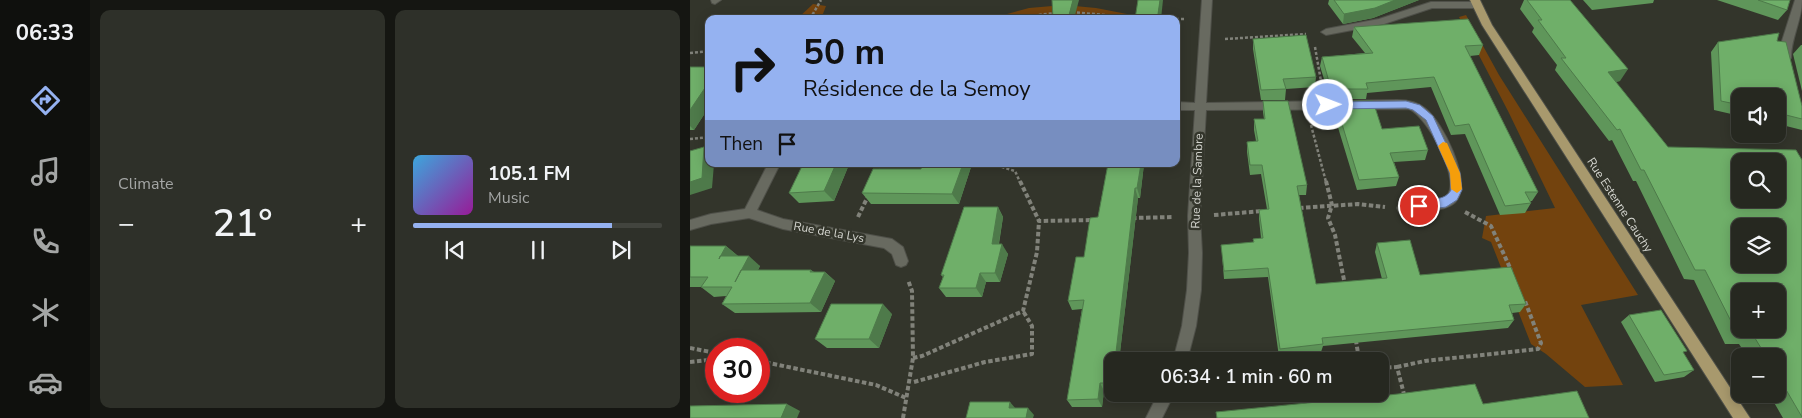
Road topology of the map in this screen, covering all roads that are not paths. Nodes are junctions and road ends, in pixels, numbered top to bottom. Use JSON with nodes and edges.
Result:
{"nodes":[{"id":1,"x":1207,"y":0,"type":"edge"},
{"id":2,"x":1800,"y":0,"type":"edge"},
{"id":3,"x":1476,"y":2,"type":"edge"},
{"id":4,"x":1326,"y":32,"type":"road end"},
{"id":5,"x":1788,"y":68,"type":"edge"},
{"id":6,"x":1180,"y":106,"type":"edge"},
{"id":7,"x":1200,"y":106,"type":"junction"},
{"id":8,"x":773,"y":167,"type":"edge"},
{"id":9,"x":1403,"y":208,"type":"road end"},
{"id":10,"x":750,"y":213,"type":"junction"},
{"id":11,"x":690,"y":225,"type":"edge"},
{"id":12,"x":901,"y":261,"type":"road end"},
{"id":13,"x":1182,"y":352,"type":"edge"},
{"id":14,"x":1162,"y":402,"type":"edge"},
{"id":15,"x":1154,"y":418,"type":"edge"},
{"id":16,"x":1742,"y":418,"type":"edge"}],
"edges":[{"from":1,"to":7,"type":"street","name":"Rue de la Sambre"},
{"from":2,"to":5,"type":"street"},
{"from":3,"to":4,"type":"street"},
{"from":3,"to":16,"type":"main road","name":"Rue Estenne Cauchy"},
{"from":6,"to":7,"type":"street"},
{"from":7,"to":9,"type":"street"},
{"from":7,"to":13,"type":"street","name":"Rue de la Sambre"},
{"from":8,"to":10,"type":"street"},
{"from":10,"to":11,"type":"street","name":"Rue de la Lys"},
{"from":10,"to":12,"type":"street","name":"Rue de la Lys"},
{"from":14,"to":15,"type":"street"}]}
